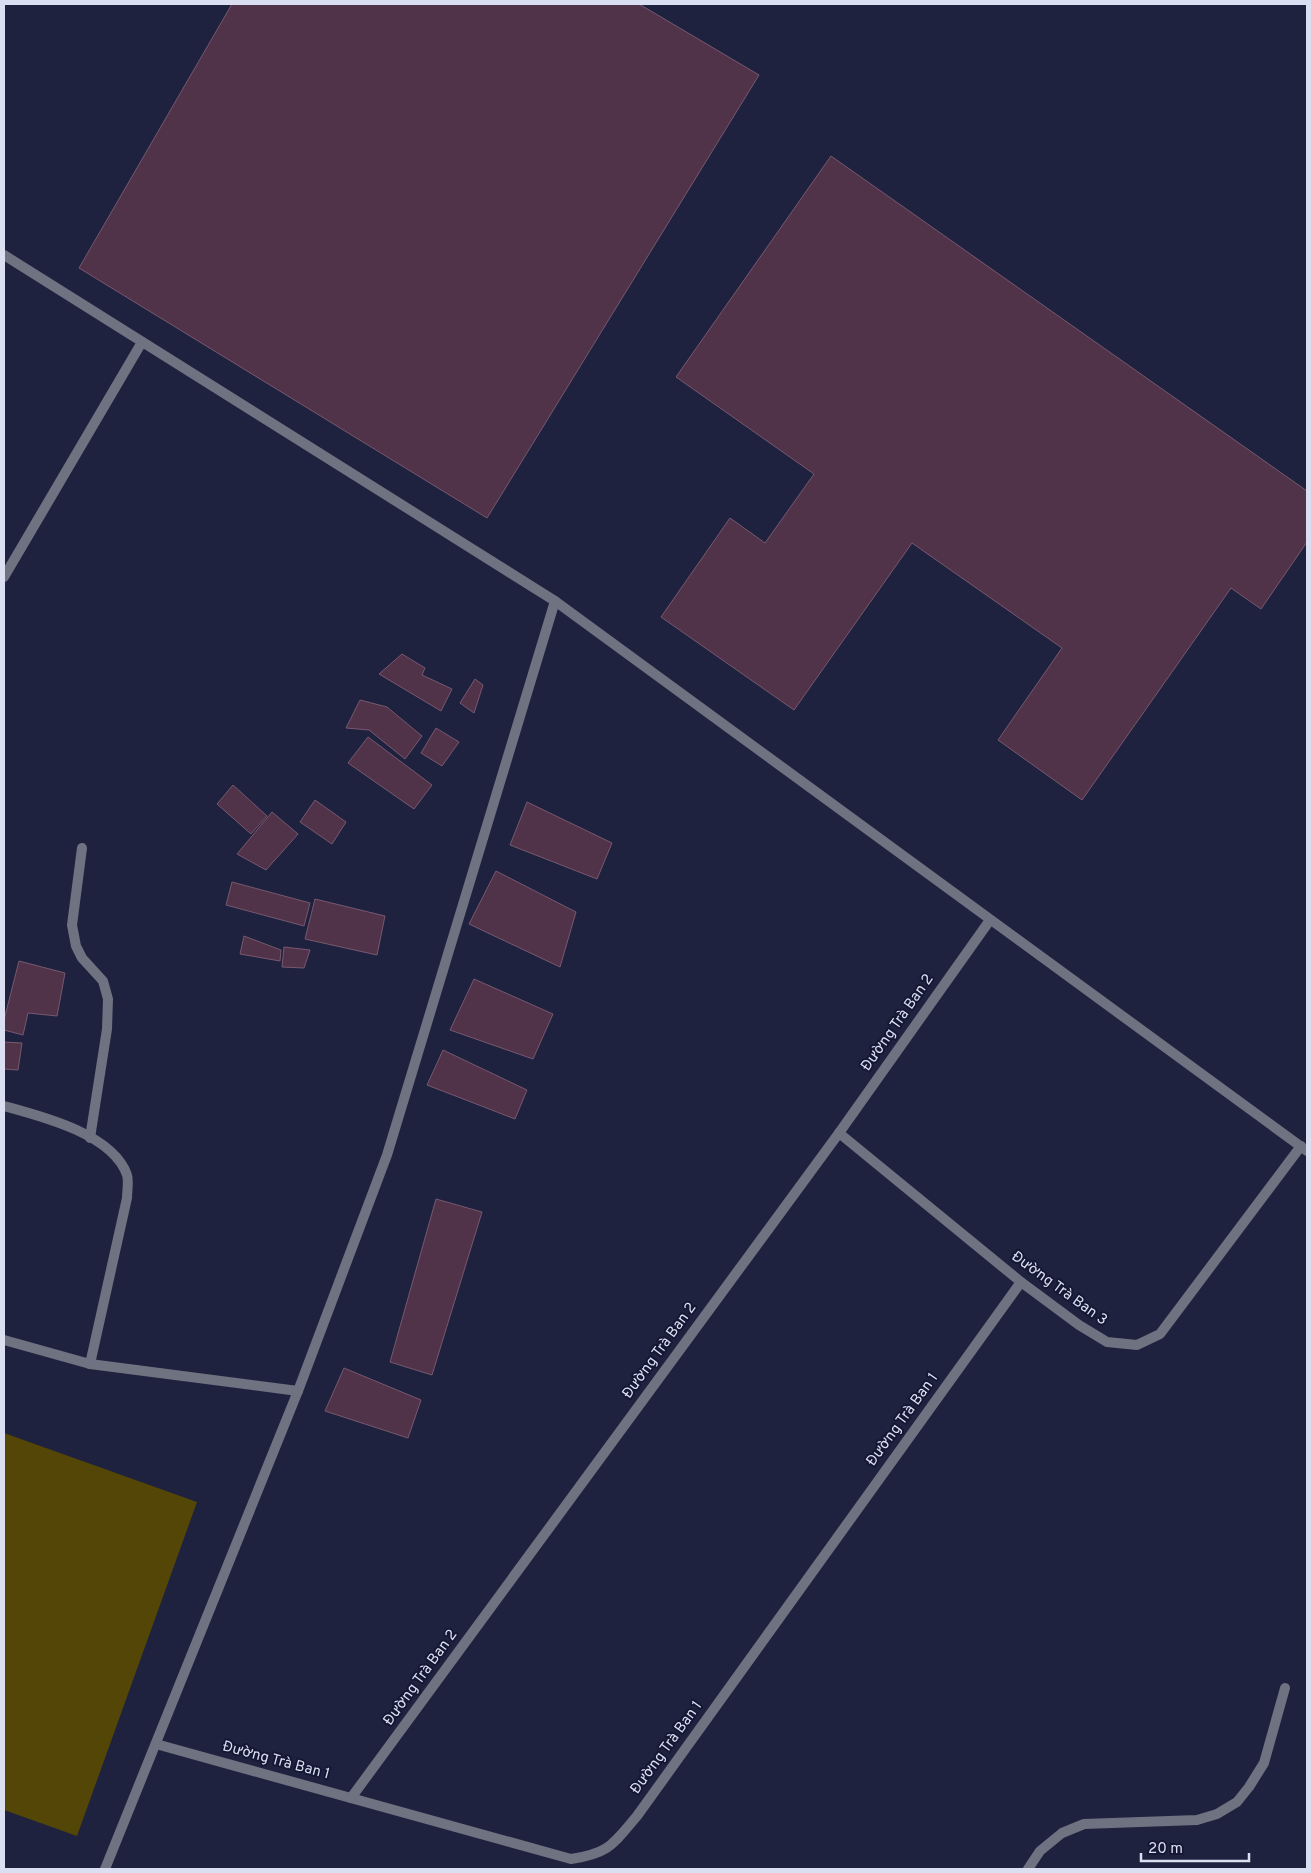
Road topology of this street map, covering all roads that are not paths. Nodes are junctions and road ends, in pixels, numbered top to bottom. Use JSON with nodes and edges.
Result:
{"nodes":[{"id":1,"x":4,"y":255,"type":"edge"},
{"id":2,"x":142,"y":342,"type":"junction"},
{"id":3,"x":4,"y":577,"type":"edge"},
{"id":4,"x":555,"y":601,"type":"junction"},
{"id":5,"x":82,"y":848,"type":"dead end"},
{"id":6,"x":990,"y":920,"type":"junction"},
{"id":7,"x":4,"y":1106,"type":"edge"},
{"id":8,"x":839,"y":1133,"type":"junction"},
{"id":9,"x":90,"y":1138,"type":"junction"},
{"id":10,"x":1304,"y":1148,"type":"edge"},
{"id":11,"x":1021,"y":1282,"type":"junction"},
{"id":12,"x":4,"y":1340,"type":"edge"},
{"id":13,"x":90,"y":1364,"type":"junction"},
{"id":14,"x":298,"y":1391,"type":"junction"},
{"id":15,"x":1285,"y":1688,"type":"dead end"},
{"id":16,"x":156,"y":1744,"type":"junction"},
{"id":17,"x":351,"y":1798,"type":"junction"},
{"id":18,"x":105,"y":1869,"type":"edge"},
{"id":19,"x":1028,"y":1869,"type":"edge"}],
"edges":[{"from":1,"to":2,"type":"street"},
{"from":2,"to":3,"type":"street"},
{"from":2,"to":4,"type":"street"},
{"from":4,"to":6,"type":"street"},
{"from":4,"to":14,"type":"street"},
{"from":5,"to":9,"type":"street"},
{"from":6,"to":8,"type":"street","name":"Đường Trà Ban 2"},
{"from":6,"to":10,"type":"street"},
{"from":7,"to":9,"type":"street"},
{"from":8,"to":11,"type":"street","name":"Đường Trà Ban 3"},
{"from":8,"to":17,"type":"street","name":"Đường Trà Ban 2"},
{"from":9,"to":13,"type":"street"},
{"from":10,"to":11,"type":"street","name":"Đường Trà Ban 3"},
{"from":11,"to":17,"type":"street","name":"Đường Trà Ban 1"},
{"from":12,"to":13,"type":"street"},
{"from":13,"to":14,"type":"street"},
{"from":14,"to":16,"type":"street"},
{"from":15,"to":19,"type":"street"},
{"from":16,"to":17,"type":"street","name":"Đường Trà Ban 1"},
{"from":16,"to":18,"type":"street"}]}
